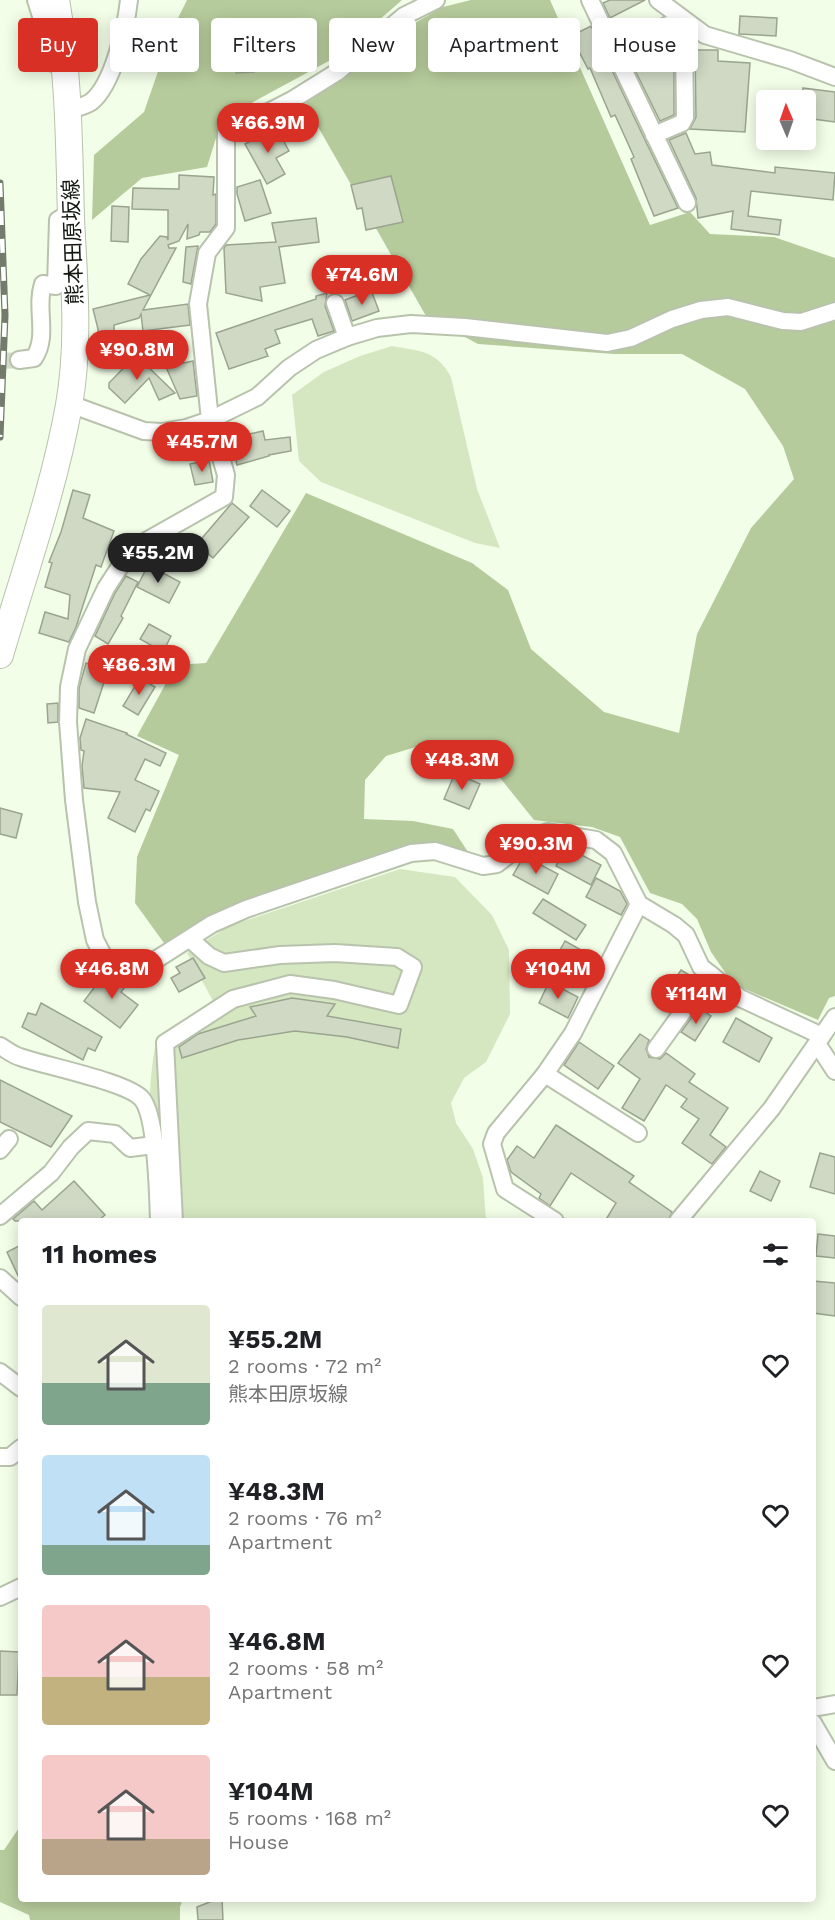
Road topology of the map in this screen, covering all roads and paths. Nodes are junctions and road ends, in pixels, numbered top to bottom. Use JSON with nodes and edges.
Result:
{"nodes":[{"id":1,"x":36,"y":0,"type":"edge"},
{"id":2,"x":56,"y":0,"type":"edge"},
{"id":3,"x":129,"y":0,"type":"edge"},
{"id":4,"x":436,"y":0,"type":"edge"},
{"id":5,"x":590,"y":0,"type":"edge"},
{"id":6,"x":657,"y":0,"type":"edge"},
{"id":7,"x":598,"y":18,"type":"edge"},
{"id":8,"x":676,"y":18,"type":"edge"},
{"id":9,"x":698,"y":30,"type":"edge"},
{"id":10,"x":624,"y":72,"type":"edge"},
{"id":11,"x":684,"y":72,"type":"edge"},
{"id":12,"x":835,"y":77,"type":"edge"},
{"id":13,"x":68,"y":111,"type":"junction"},
{"id":14,"x":654,"y":135,"type":"junction"},
{"id":15,"x":687,"y":204,"type":"dead end"},
{"id":16,"x":65,"y":216,"type":"junction"},
{"id":17,"x":335,"y":303,"type":"dead end"},
{"id":18,"x":835,"y":311,"type":"edge"},
{"id":19,"x":347,"y":337,"type":"junction"},
{"id":20,"x":19,"y":360,"type":"tunnel mouth"},
{"id":21,"x":70,"y":404,"type":"junction"},
{"id":22,"x":210,"y":420,"type":"junction"},
{"id":23,"x":0,"y":655,"type":"edge"},
{"id":24,"x":639,"y":904,"type":"junction"},
{"id":25,"x":190,"y":939,"type":"junction"},
{"id":26,"x":710,"y":974,"type":"junction"},
{"id":27,"x":835,"y":1017,"type":"edge"},
{"id":28,"x":820,"y":1040,"type":"junction"},
{"id":29,"x":0,"y":1046,"type":"edge"},
{"id":30,"x":656,"y":1049,"type":"dead end"},
{"id":31,"x":835,"y":1071,"type":"edge"},
{"id":32,"x":545,"y":1074,"type":"junction"},
{"id":33,"x":638,"y":1133,"type":"dead end"},
{"id":34,"x":154,"y":1145,"type":"junction"},
{"id":35,"x":0,"y":1216,"type":"edge"},
{"id":36,"x":159,"y":1218,"type":"edge"},
{"id":37,"x":174,"y":1218,"type":"edge"},
{"id":38,"x":550,"y":1218,"type":"edge"},
{"id":39,"x":680,"y":1218,"type":"edge"},
{"id":40,"x":0,"y":1277,"type":"edge"},
{"id":41,"x":18,"y":1294,"type":"edge"},
{"id":42,"x":0,"y":1372,"type":"edge"},
{"id":43,"x":18,"y":1386,"type":"edge"},
{"id":44,"x":18,"y":1450,"type":"edge"},
{"id":45,"x":0,"y":1457,"type":"edge"},
{"id":46,"x":18,"y":1588,"type":"edge"},
{"id":47,"x":0,"y":1597,"type":"edge"},
{"id":48,"x":835,"y":1704,"type":"edge"},
{"id":49,"x":816,"y":1707,"type":"edge"},
{"id":50,"x":816,"y":1728,"type":"edge"},
{"id":51,"x":835,"y":1761,"type":"edge"}],
"edges":[{"from":1,"to":16,"type":"street"},
{"from":2,"to":13,"type":"main road","name":"熊本田原坂線"},
{"from":3,"to":13,"type":"street"},
{"from":4,"to":22,"type":"street"},
{"from":5,"to":7,"type":"street"},
{"from":6,"to":8,"type":"street"},
{"from":9,"to":12,"type":"street"},
{"from":10,"to":14,"type":"street"},
{"from":11,"to":14,"type":"street"},
{"from":13,"to":16,"type":"main road","name":"熊本田原坂線"},
{"from":14,"to":15,"type":"street"},
{"from":16,"to":20,"type":"street"},
{"from":16,"to":21,"type":"main road","name":"熊本田原坂線"},
{"from":17,"to":19,"type":"street"},
{"from":18,"to":19,"type":"street"},
{"from":19,"to":22,"type":"street"},
{"from":21,"to":22,"type":"street"},
{"from":21,"to":23,"type":"main road","name":"熊本田原坂線"},
{"from":22,"to":25,"type":"street"},
{"from":24,"to":25,"type":"street"},
{"from":24,"to":26,"type":"street"},
{"from":24,"to":32,"type":"street"},
{"from":25,"to":37,"type":"street"},
{"from":26,"to":28,"type":"street"},
{"from":26,"to":30,"type":"street"},
{"from":27,"to":28,"type":"street"},
{"from":28,"to":31,"type":"street"},
{"from":28,"to":39,"type":"street"},
{"from":29,"to":34,"type":"street"},
{"from":32,"to":33,"type":"street"},
{"from":32,"to":38,"type":"street"},
{"from":34,"to":35,"type":"street"},
{"from":34,"to":36,"type":"street"},
{"from":40,"to":41,"type":"street"},
{"from":42,"to":43,"type":"street"},
{"from":44,"to":45,"type":"street"},
{"from":46,"to":47,"type":"street"},
{"from":48,"to":49,"type":"street"},
{"from":50,"to":51,"type":"street"}]}
